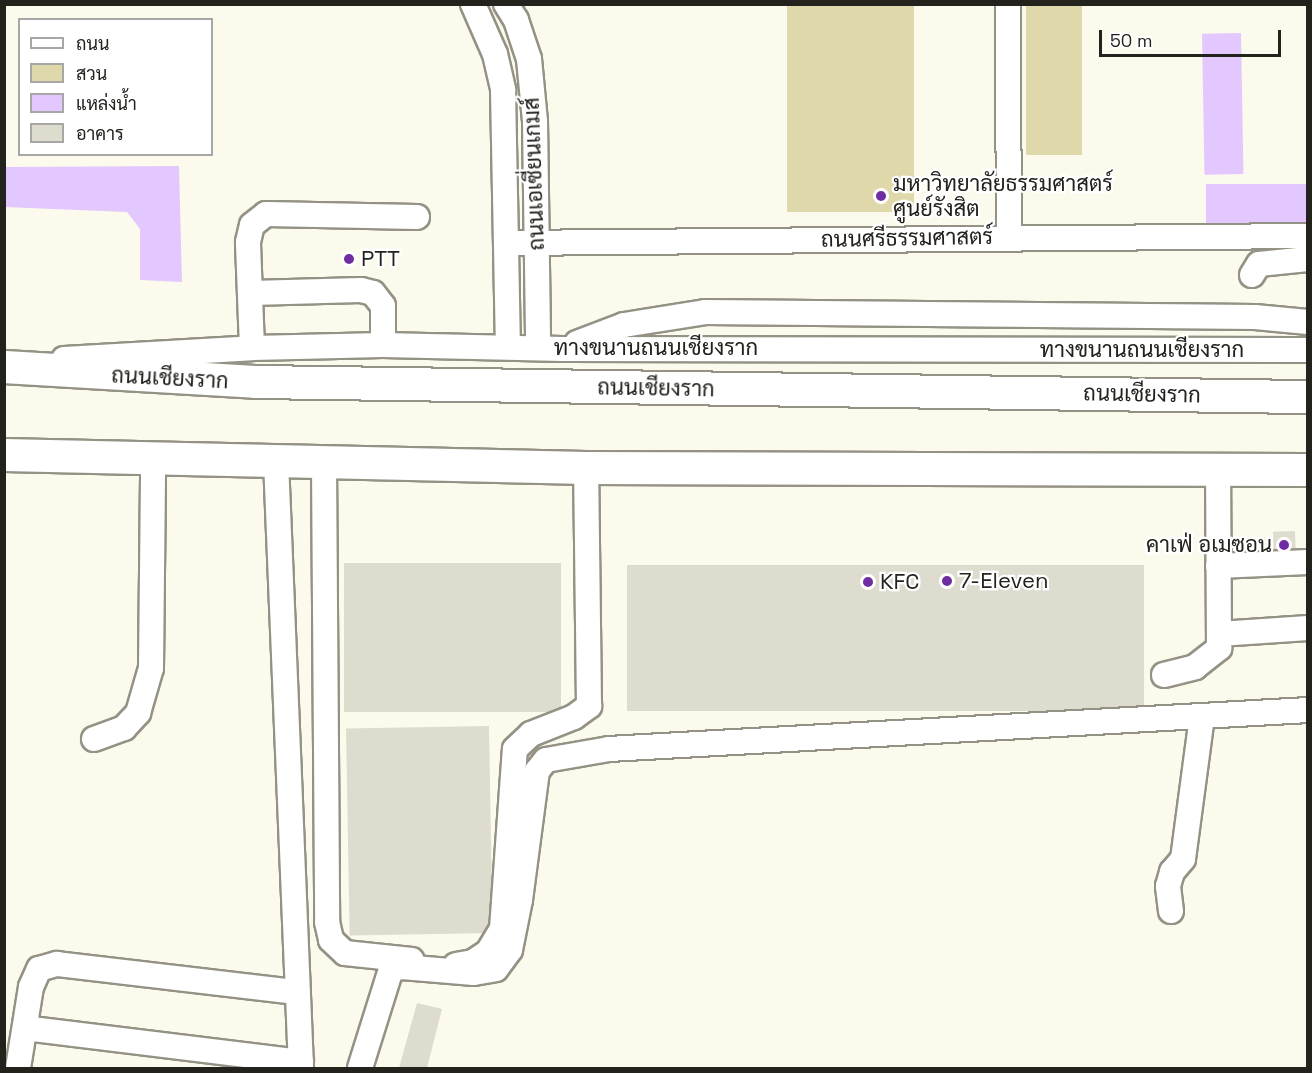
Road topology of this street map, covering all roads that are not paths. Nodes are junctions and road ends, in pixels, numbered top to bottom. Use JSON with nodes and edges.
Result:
{"nodes":[{"id":1,"x":473,"y":4,"type":"edge"},
{"id":2,"x":506,"y":4,"type":"edge"},
{"id":3,"x":1008,"y":4,"type":"edge"},
{"id":4,"x":531,"y":87,"type":"junction"},
{"id":5,"x":503,"y":90,"type":"junction"},
{"id":6,"x":417,"y":218,"type":"dead end"},
{"id":7,"x":1308,"y":236,"type":"edge"},
{"id":8,"x":1010,"y":237,"type":"junction"},
{"id":9,"x":537,"y":242,"type":"junction"},
{"id":10,"x":506,"y":243,"type":"junction"},
{"id":11,"x":251,"y":293,"type":"junction"},
{"id":12,"x":1308,"y":322,"type":"edge"},
{"id":13,"x":383,"y":345,"type":"junction"},
{"id":14,"x":508,"y":346,"type":"junction"},
{"id":15,"x":538,"y":347,"type":"junction"},
{"id":16,"x":252,"y":348,"type":"junction"},
{"id":17,"x":563,"y":348,"type":"junction"},
{"id":18,"x":1308,"y":350,"type":"edge"},
{"id":19,"x":4,"y":365,"type":"edge"},
{"id":20,"x":1308,"y":397,"type":"edge"},
{"id":21,"x":4,"y":455,"type":"edge"},
{"id":22,"x":153,"y":459,"type":"junction"},
{"id":23,"x":276,"y":461,"type":"junction"},
{"id":24,"x":324,"y":463,"type":"junction"},
{"id":25,"x":586,"y":468,"type":"junction"},
{"id":26,"x":1218,"y":469,"type":"junction"},
{"id":27,"x":1308,"y":470,"type":"edge"},
{"id":28,"x":1308,"y":562,"type":"edge"},
{"id":29,"x":1218,"y":566,"type":"junction"},
{"id":30,"x":1308,"y":628,"type":"edge"},
{"id":31,"x":1219,"y":634,"type":"junction"},
{"id":32,"x":1164,"y":675,"type":"dead end"},
{"id":33,"x":1308,"y":710,"type":"edge"},
{"id":34,"x":1202,"y":716,"type":"junction"},
{"id":35,"x":94,"y":739,"type":"dead end"},
{"id":36,"x":1171,"y":911,"type":"dead end"},
{"id":37,"x":297,"y":992,"type":"junction"},
{"id":38,"x":26,"y":1028,"type":"junction"},
{"id":39,"x":301,"y":1065,"type":"edge"},
{"id":40,"x":18,"y":1068,"type":"edge"},
{"id":41,"x":360,"y":1068,"type":"edge"}],
"edges":[{"from":1,"to":5,"type":"street","name":"ถนนเอเซี่ยนเกมส์"},
{"from":2,"to":4,"type":"street","name":"ถนนเอเซี่ยนเกมส์"},
{"from":3,"to":8,"type":"street"},
{"from":4,"to":5,"type":"street"},
{"from":4,"to":9,"type":"street","name":"ถนนเอเซี่ยนเกมส์"},
{"from":5,"to":10,"type":"street","name":"ถนนเอเซี่ยนเกมส์"},
{"from":6,"to":11,"type":"street"},
{"from":7,"to":8,"type":"street","name":"ถนนศรีธรรมศาสตร์"},
{"from":8,"to":9,"type":"street","name":"ถนนศรีธรรมศาสตร์"},
{"from":9,"to":10,"type":"street","name":"ถนนศรีธรรมศาสตร์"},
{"from":9,"to":15,"type":"street","name":"ถนนเอเซี่ยนเกมส์"},
{"from":10,"to":14,"type":"street","name":"ถนนเอเซี่ยนเกมส์"},
{"from":11,"to":13,"type":"street"},
{"from":11,"to":16,"type":"street"},
{"from":12,"to":17,"type":"street"},
{"from":13,"to":14,"type":"street","name":"ทางขนานถนนเชียงราก"},
{"from":13,"to":16,"type":"street","name":"ทางขนานถนนเชียงราก"},
{"from":14,"to":15,"type":"street","name":"ทางขนานถนนเชียงราก"},
{"from":15,"to":17,"type":"street","name":"ทางขนานถนนเชียงราก"},
{"from":16,"to":19,"type":"street","name":"ทางขนานถนนเชียงราก"},
{"from":17,"to":18,"type":"street","name":"ทางขนานถนนเชียงราก"},
{"from":19,"to":20,"type":"main road","name":"ถนนเชียงราก"},
{"from":21,"to":22,"type":"main road"},
{"from":22,"to":23,"type":"main road"},
{"from":22,"to":35,"type":"street"},
{"from":23,"to":24,"type":"main road"},
{"from":23,"to":37,"type":"street"},
{"from":24,"to":25,"type":"main road"},
{"from":24,"to":25,"type":"street"},
{"from":25,"to":26,"type":"main road"},
{"from":26,"to":27,"type":"main road"},
{"from":26,"to":29,"type":"street"},
{"from":28,"to":29,"type":"street"},
{"from":29,"to":31,"type":"street"},
{"from":30,"to":31,"type":"street"},
{"from":31,"to":32,"type":"street"},
{"from":33,"to":34,"type":"street"},
{"from":34,"to":36,"type":"street"},
{"from":34,"to":41,"type":"street"},
{"from":37,"to":38,"type":"street"},
{"from":37,"to":39,"type":"street"},
{"from":38,"to":39,"type":"street"},
{"from":38,"to":40,"type":"street"}]}
